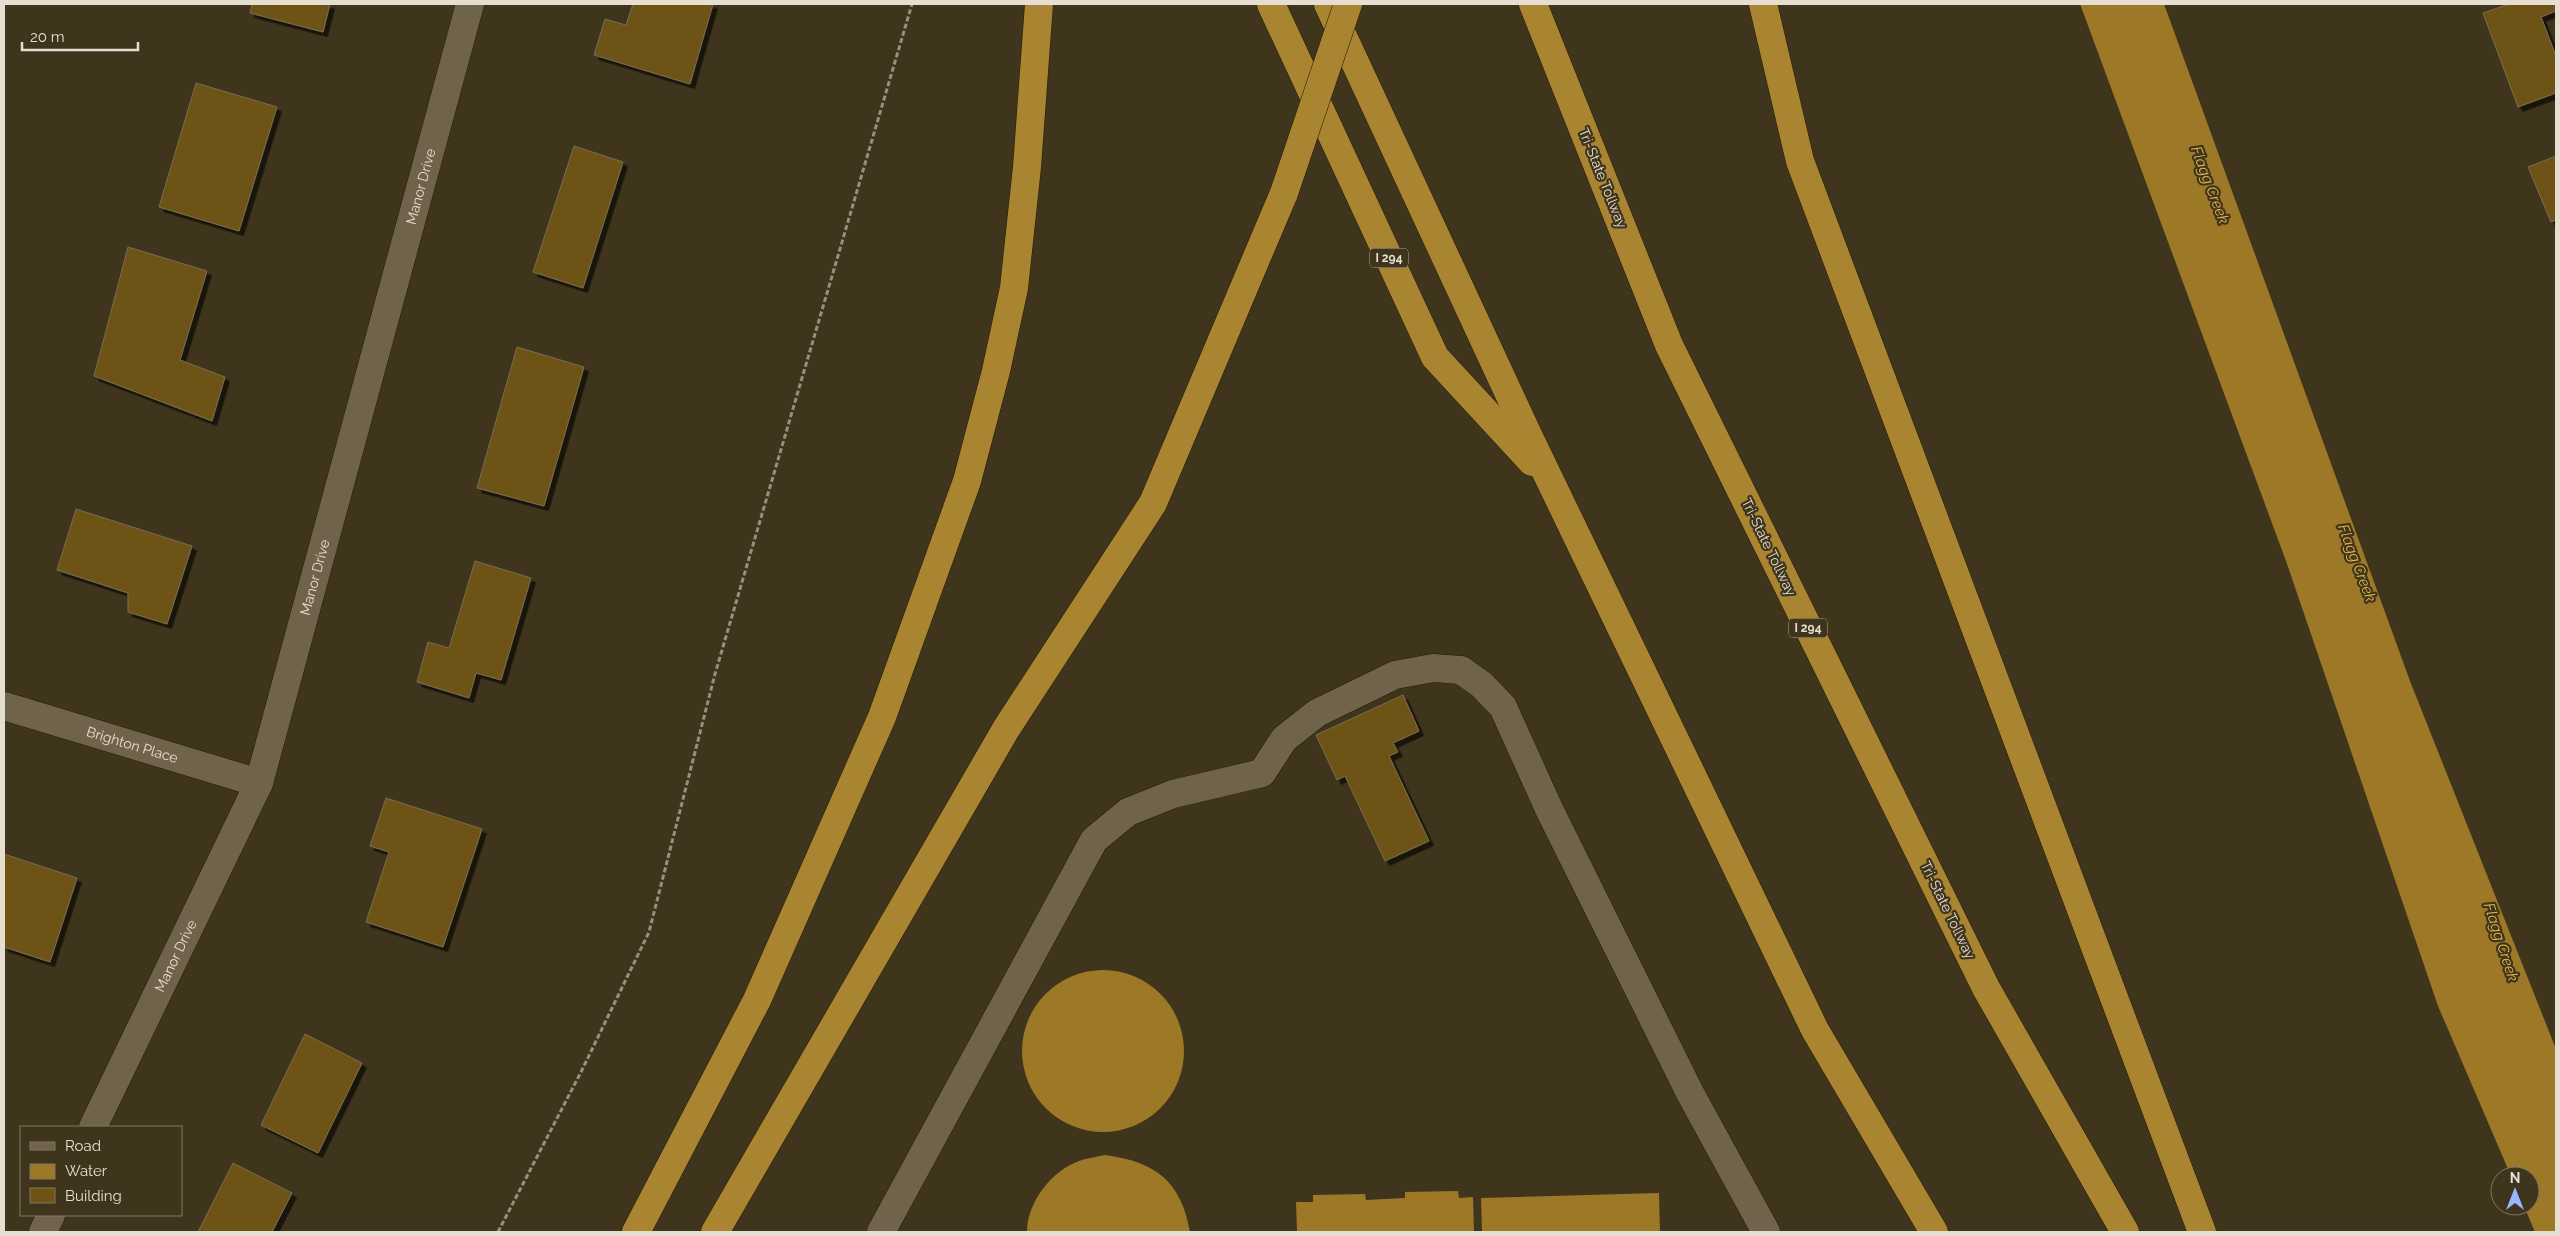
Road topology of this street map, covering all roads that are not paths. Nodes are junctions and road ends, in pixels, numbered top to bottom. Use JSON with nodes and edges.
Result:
{"nodes":[{"id":1,"x":470,"y":4,"type":"edge"},
{"id":2,"x":1038,"y":4,"type":"edge"},
{"id":3,"x":1271,"y":4,"type":"edge"},
{"id":4,"x":1328,"y":4,"type":"edge"},
{"id":5,"x":1348,"y":4,"type":"edge"},
{"id":6,"x":1533,"y":4,"type":"edge"},
{"id":7,"x":1763,"y":4,"type":"edge"},
{"id":8,"x":1552,"y":483,"type":"junction"},
{"id":9,"x":4,"y":706,"type":"edge"},
{"id":10,"x":259,"y":783,"type":"junction"},
{"id":11,"x":93,"y":1126,"type":"edge"},
{"id":12,"x":50,"y":1216,"type":"edge"},
{"id":13,"x":42,"y":1232,"type":"edge"},
{"id":14,"x":636,"y":1232,"type":"edge"},
{"id":15,"x":715,"y":1232,"type":"edge"},
{"id":16,"x":880,"y":1232,"type":"edge"},
{"id":17,"x":1766,"y":1232,"type":"edge"},
{"id":18,"x":1934,"y":1232,"type":"edge"},
{"id":19,"x":2125,"y":1232,"type":"edge"},
{"id":20,"x":2202,"y":1232,"type":"edge"}],
"edges":[{"from":1,"to":10,"type":"street","name":"Manor Drive"},
{"from":2,"to":14,"type":"highway"},
{"from":3,"to":8,"type":"highway","number":"I 294"},
{"from":4,"to":8,"type":"highway","number":"I 294"},
{"from":5,"to":15,"type":"highway","bridge":true},
{"from":6,"to":19,"type":"highway","name":"Tri-State Tollway","number":"I 294"},
{"from":7,"to":20,"type":"highway"},
{"from":8,"to":18,"type":"highway","number":"I 294"},
{"from":9,"to":10,"type":"street","name":"Brighton Place"},
{"from":10,"to":11,"type":"street","name":"Manor Drive"},
{"from":12,"to":13,"type":"street"},
{"from":16,"to":17,"type":"street"}]}
